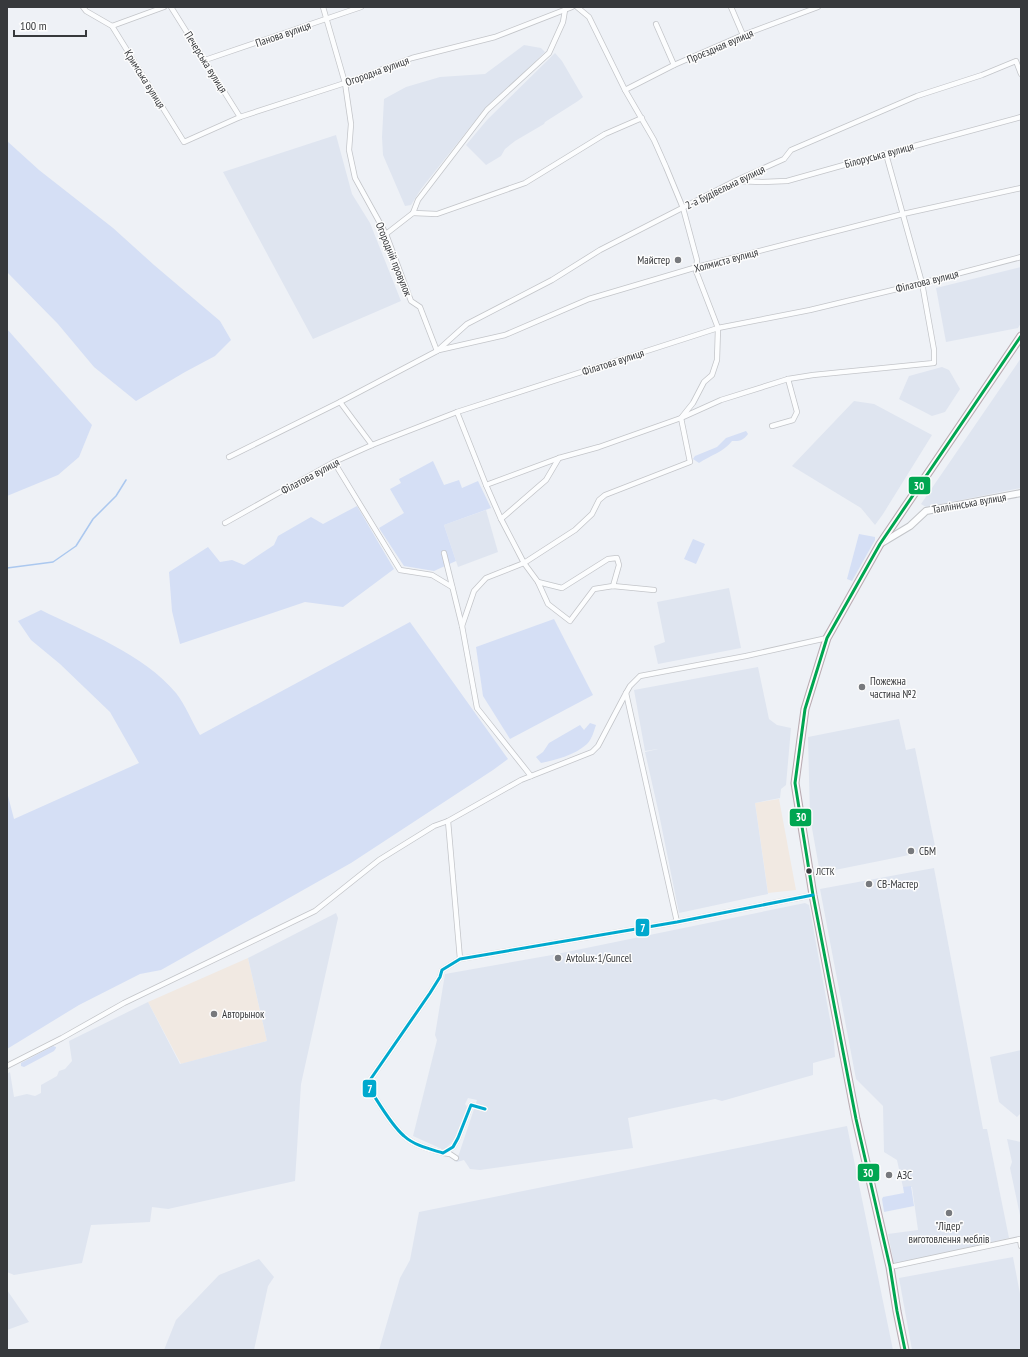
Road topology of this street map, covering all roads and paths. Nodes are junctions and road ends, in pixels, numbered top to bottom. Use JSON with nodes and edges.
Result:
{"nodes":[{"id":1,"x":84,"y":7,"type":"edge"},
{"id":2,"x":164,"y":7,"type":"edge"},
{"id":3,"x":171,"y":7,"type":"edge"},
{"id":4,"x":323,"y":7,"type":"edge"},
{"id":5,"x":361,"y":7,"type":"edge"},
{"id":6,"x":572,"y":7,"type":"edge"},
{"id":7,"x":577,"y":7,"type":"edge"},
{"id":8,"x":731,"y":7,"type":"edge"},
{"id":9,"x":818,"y":7,"type":"edge"},
{"id":10,"x":565,"y":10,"type":"junction"},
{"id":11,"x":327,"y":19,"type":"junction"},
{"id":12,"x":656,"y":24,"type":"dead end"},
{"id":13,"x":112,"y":26,"type":"junction"},
{"id":14,"x":743,"y":35,"type":"junction"},
{"id":15,"x":204,"y":60,"type":"junction"},
{"id":16,"x":1018,"y":60,"type":"edge"},
{"id":17,"x":674,"y":66,"type":"junction"},
{"id":18,"x":1021,"y":74,"type":"edge"},
{"id":19,"x":345,"y":83,"type":"junction"},
{"id":20,"x":625,"y":90,"type":"junction"},
{"id":21,"x":240,"y":117,"type":"junction"},
{"id":22,"x":1021,"y":117,"type":"edge"},
{"id":23,"x":642,"y":118,"type":"junction"},
{"id":24,"x":184,"y":142,"type":"joint"},
{"id":25,"x":886,"y":154,"type":"junction"},
{"id":26,"x":735,"y":181,"type":"junction"},
{"id":27,"x":1021,"y":188,"type":"edge"},
{"id":28,"x":683,"y":208,"type":"junction"},
{"id":29,"x":413,"y":213,"type":"junction"},
{"id":30,"x":903,"y":214,"type":"junction"},
{"id":31,"x":386,"y":234,"type":"junction"},
{"id":32,"x":1021,"y":257,"type":"edge"},
{"id":33,"x":697,"y":267,"type":"junction"},
{"id":34,"x":922,"y":283,"type":"junction"},
{"id":35,"x":718,"y":328,"type":"junction"},
{"id":36,"x":1021,"y":336,"type":"edge"},
{"id":37,"x":437,"y":351,"type":"junction"},
{"id":38,"x":788,"y":379,"type":"junction"},
{"id":39,"x":340,"y":402,"type":"junction"},
{"id":40,"x":457,"y":412,"type":"junction"},
{"id":41,"x":681,"y":418,"type":"junction"},
{"id":42,"x":772,"y":426,"type":"dead end"},
{"id":43,"x":372,"y":445,"type":"junction"},
{"id":44,"x":229,"y":457,"type":"dead end"},
{"id":45,"x":559,"y":458,"type":"junction"},
{"id":46,"x":334,"y":462,"type":"junction"},
{"id":47,"x":486,"y":485,"type":"junction"},
{"id":48,"x":1021,"y":493,"type":"edge"},
{"id":49,"x":501,"y":519,"type":"junction"},
{"id":50,"x":225,"y":523,"type":"dead end"},
{"id":51,"x":880,"y":544,"type":"junction"},
{"id":52,"x":444,"y":553,"type":"dead end"},
{"id":53,"x":524,"y":563,"type":"junction"},
{"id":54,"x":538,"y":582,"type":"junction"},
{"id":55,"x":613,"y":586,"type":"junction"},
{"id":56,"x":452,"y":587,"type":"junction"},
{"id":57,"x":654,"y":590,"type":"dead end"},
{"id":58,"x":462,"y":626,"type":"junction"},
{"id":59,"x":827,"y":638,"type":"junction"},
{"id":60,"x":626,"y":692,"type":"junction"},
{"id":61,"x":531,"y":776,"type":"junction"},
{"id":62,"x":448,"y":821,"type":"junction"},
{"id":63,"x":813,"y":895,"type":"junction"},
{"id":64,"x":677,"y":922,"type":"junction"},
{"id":65,"x":460,"y":959,"type":"junction"},
{"id":66,"x":7,"y":1066,"type":"edge"},
{"id":67,"x":485,"y":1109,"type":"dead end"},
{"id":68,"x":443,"y":1154,"type":"junction"},
{"id":69,"x":456,"y":1158,"type":"dead end"},
{"id":70,"x":1021,"y":1246,"type":"edge"},
{"id":71,"x":890,"y":1267,"type":"junction"},
{"id":72,"x":905,"y":1350,"type":"edge"}],
"edges":[{"from":1,"to":13,"type":"street","name":"Кримська вулиця"},
{"from":2,"to":13,"type":"street"},
{"from":3,"to":15,"type":"street","name":"Печерська вулиця"},
{"from":4,"to":11,"type":"street","name":"Огородній провулок"},
{"from":5,"to":11,"type":"street","name":"Панова вулиця"},
{"from":6,"to":10,"type":"street","name":"Огородна вулиця"},
{"from":7,"to":20,"type":"street"},
{"from":8,"to":14,"type":"street"},
{"from":9,"to":14,"type":"street","name":"Проєздная вулиця"},
{"from":10,"to":19,"type":"street","name":"Огородна вулиця"},
{"from":10,"to":29,"type":"street"},
{"from":11,"to":15,"type":"street","name":"Панова вулиця"},
{"from":11,"to":19,"type":"street","name":"Огородній провулок"},
{"from":12,"to":17,"type":"street"},
{"from":13,"to":24,"type":"street","name":"Кримська вулиця"},
{"from":14,"to":17,"type":"street","name":"Проєздная вулиця"},
{"from":15,"to":21,"type":"street","name":"Печерська вулиця"},
{"from":16,"to":18,"type":"street","name":"2-а Будівельна вулиця"},
{"from":16,"to":26,"type":"street","name":"2-а Будівельна вулиця"},
{"from":17,"to":20,"type":"street","name":"Проєздная вулиця"},
{"from":19,"to":21,"type":"street","name":"Огородна вулиця"},
{"from":19,"to":31,"type":"street","name":"Огородній провулок"},
{"from":20,"to":23,"type":"street"},
{"from":21,"to":24,"type":"street","name":"Огородна вулиця"},
{"from":22,"to":25,"type":"street","name":"Білоруська вулиця"},
{"from":23,"to":28,"type":"street"},
{"from":23,"to":29,"type":"street"},
{"from":25,"to":26,"type":"street","name":"Білоруська вулиця"},
{"from":25,"to":30,"type":"street"},
{"from":26,"to":28,"type":"street","name":"2-а Будівельна вулиця"},
{"from":27,"to":30,"type":"street","name":"Холмиста вулиця"},
{"from":28,"to":33,"type":"street"},
{"from":28,"to":37,"type":"street","name":"2-а Будівельна вулиця"},
{"from":29,"to":31,"type":"street"},
{"from":30,"to":33,"type":"street","name":"Холмиста вулиця"},
{"from":30,"to":34,"type":"street"},
{"from":31,"to":37,"type":"street","name":"Огородній провулок"},
{"from":32,"to":34,"type":"street","name":"Філатова вулиця"},
{"from":33,"to":35,"type":"street"},
{"from":33,"to":37,"type":"street","name":"Холмиста вулиця"},
{"from":34,"to":35,"type":"street","name":"Філатова вулиця"},
{"from":34,"to":38,"type":"street"},
{"from":35,"to":40,"type":"street","name":"Філатова вулиця"},
{"from":35,"to":41,"type":"street"},
{"from":36,"to":51,"type":"main road"},
{"from":37,"to":39,"type":"street"},
{"from":38,"to":41,"type":"street"},
{"from":38,"to":42,"type":"street"},
{"from":39,"to":43,"type":"street"},
{"from":39,"to":44,"type":"street"},
{"from":40,"to":43,"type":"street","name":"Філатова вулиця"},
{"from":40,"to":47,"type":"street"},
{"from":41,"to":45,"type":"street"},
{"from":41,"to":53,"type":"street"},
{"from":43,"to":46,"type":"street","name":"Філатова вулиця"},
{"from":45,"to":47,"type":"street"},
{"from":45,"to":49,"type":"street"},
{"from":46,"to":50,"type":"street","name":"Філатова вулиця"},
{"from":46,"to":56,"type":"street"},
{"from":47,"to":49,"type":"street"},
{"from":48,"to":51,"type":"street","name":"Талліннська вулиця"},
{"from":49,"to":53,"type":"street"},
{"from":51,"to":59,"type":"main road"},
{"from":52,"to":56,"type":"street"},
{"from":53,"to":54,"type":"street"},
{"from":53,"to":58,"type":"street"},
{"from":54,"to":55,"type":"street"},
{"from":54,"to":55,"type":"street"},
{"from":55,"to":57,"type":"street"},
{"from":56,"to":58,"type":"street"},
{"from":58,"to":61,"type":"street"},
{"from":59,"to":60,"type":"street"},
{"from":59,"to":63,"type":"main road"},
{"from":60,"to":61,"type":"street"},
{"from":60,"to":64,"type":"street"},
{"from":61,"to":62,"type":"street"},
{"from":62,"to":65,"type":"street"},
{"from":62,"to":66,"type":"street"},
{"from":63,"to":64,"type":"street"},
{"from":63,"to":71,"type":"main road"},
{"from":64,"to":65,"type":"street"},
{"from":65,"to":68,"type":"street"},
{"from":67,"to":68,"type":"street"},
{"from":68,"to":69,"type":"street"},
{"from":70,"to":71,"type":"street"},
{"from":71,"to":72,"type":"main road"}]}
